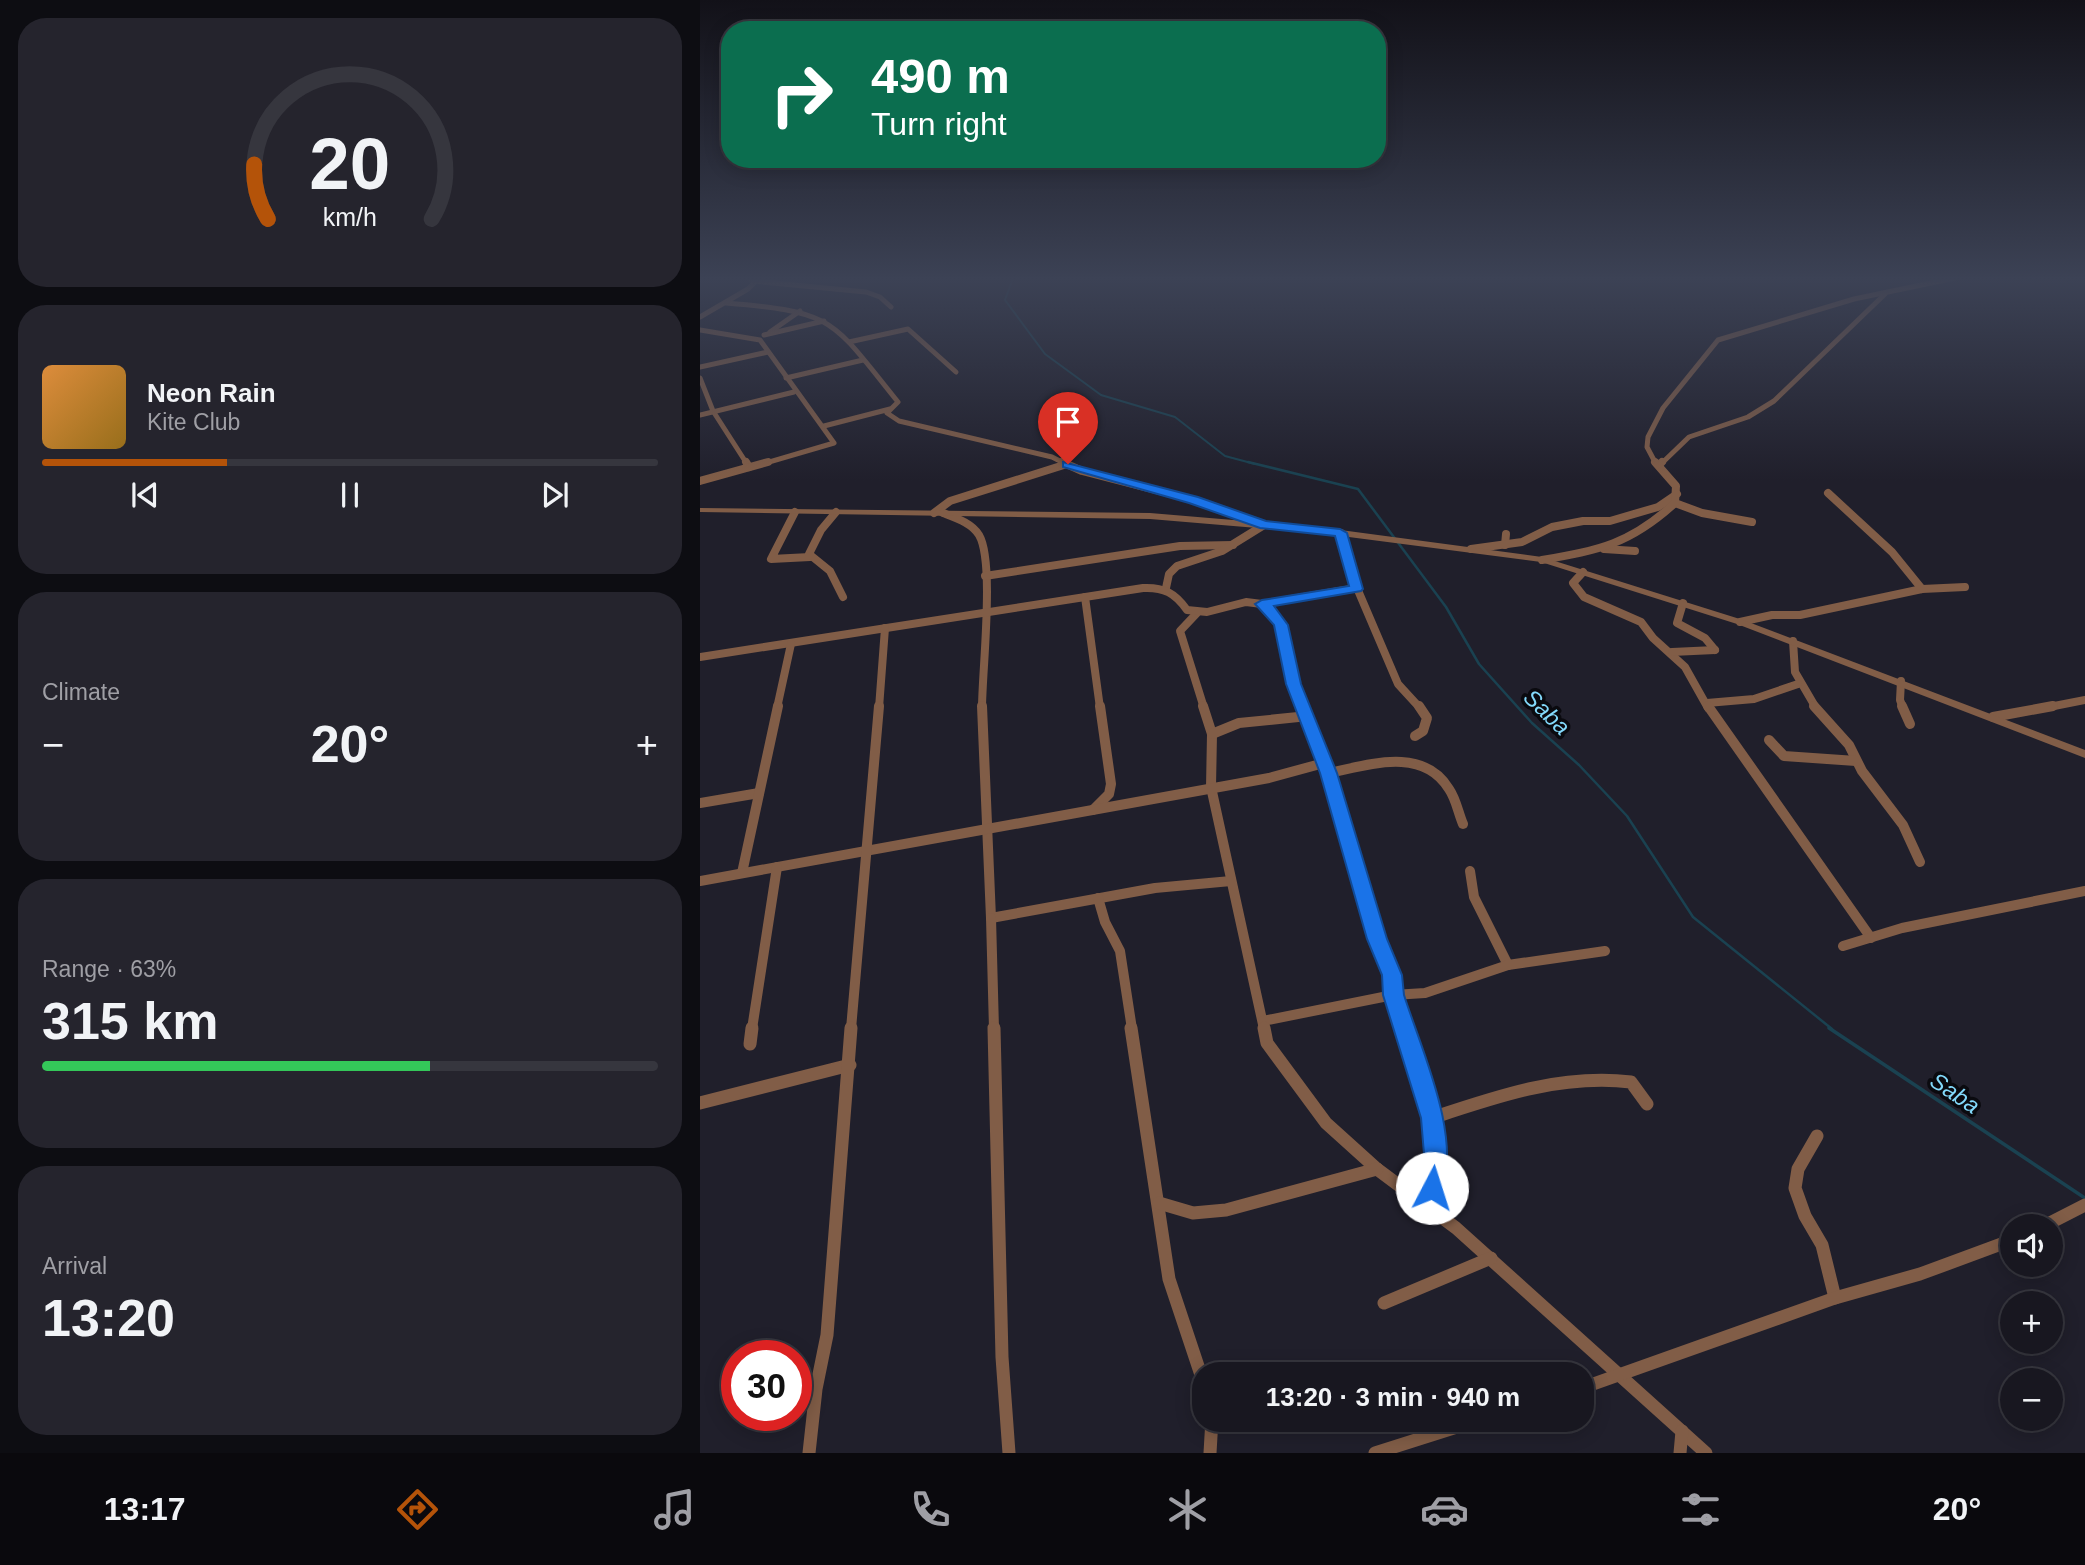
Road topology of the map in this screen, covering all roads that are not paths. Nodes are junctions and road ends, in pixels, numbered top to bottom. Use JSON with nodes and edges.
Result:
{"nodes":[{"id":1,"x":765,"y":346,"type":"edge"},
{"id":2,"x":852,"y":346,"type":"edge"},
{"id":3,"x":927,"y":346,"type":"edge"},
{"id":4,"x":1713,"y":346,"type":"edge"},
{"id":5,"x":1831,"y":346,"type":"edge"},
{"id":6,"x":768,"y":352,"type":"junction"},
{"id":7,"x":863,"y":360,"type":"junction"},
{"id":8,"x":700,"y":367,"type":"edge"},
{"id":9,"x":956,"y":372,"type":"dead end"},
{"id":10,"x":700,"y":378,"type":"edge"},
{"id":11,"x":786,"y":378,"type":"junction"},
{"id":12,"x":794,"y":392,"type":"junction"},
{"id":13,"x":892,"y":408,"type":"junction"},
{"id":14,"x":713,"y":411,"type":"junction"},
{"id":15,"x":700,"y":415,"type":"edge"},
{"id":16,"x":824,"y":426,"type":"junction"},
{"id":17,"x":1068,"y":464,"type":"junction"},
{"id":18,"x":1659,"y":465,"type":"junction"},
{"id":19,"x":749,"y":467,"type":"junction"},
{"id":20,"x":700,"y":481,"type":"edge"},
{"id":21,"x":1828,"y":493,"type":"dead end"},
{"id":22,"x":1677,"y":494,"type":"junction"},
{"id":23,"x":1675,"y":503,"type":"junction"},
{"id":24,"x":700,"y":510,"type":"edge"},
{"id":25,"x":795,"y":512,"type":"junction"},
{"id":26,"x":836,"y":512,"type":"junction"},
{"id":27,"x":938,"y":513,"type":"junction"},
{"id":28,"x":1752,"y":522,"type":"dead end"},
{"id":29,"x":1264,"y":525,"type":"junction"},
{"id":30,"x":1340,"y":533,"type":"junction"},
{"id":31,"x":1506,"y":534,"type":"dead end"},
{"id":32,"x":1233,"y":545,"type":"junction"},
{"id":33,"x":1505,"y":545,"type":"junction"},
{"id":34,"x":1604,"y":548,"type":"junction"},
{"id":35,"x":1471,"y":549,"type":"junction"},
{"id":36,"x":1635,"y":551,"type":"dead end"},
{"id":37,"x":810,"y":556,"type":"junction"},
{"id":38,"x":1542,"y":560,"type":"junction"},
{"id":39,"x":1583,"y":572,"type":"junction"},
{"id":40,"x":985,"y":576,"type":"junction"},
{"id":41,"x":1965,"y":587,"type":"dead end"},
{"id":42,"x":1166,"y":588,"type":"junction"},
{"id":43,"x":1357,"y":589,"type":"junction"},
{"id":44,"x":1922,"y":589,"type":"junction"},
{"id":45,"x":843,"y":597,"type":"dead end"},
{"id":46,"x":1085,"y":597,"type":"junction"},
{"id":47,"x":1683,"y":603,"type":"junction"},
{"id":48,"x":1262,"y":604,"type":"junction"},
{"id":49,"x":987,"y":612,"type":"junction"},
{"id":50,"x":1197,"y":613,"type":"junction"},
{"id":51,"x":1740,"y":622,"type":"junction"},
{"id":52,"x":885,"y":628,"type":"junction"},
{"id":53,"x":1793,"y":641,"type":"junction"},
{"id":54,"x":791,"y":643,"type":"junction"},
{"id":55,"x":1672,"y":652,"type":"junction"},
{"id":56,"x":700,"y":657,"type":"edge"},
{"id":57,"x":1900,"y":681,"type":"junction"},
{"id":58,"x":1798,"y":684,"type":"junction"},
{"id":59,"x":2085,"y":700,"type":"edge"},
{"id":60,"x":1707,"y":703,"type":"junction"},
{"id":61,"x":1308,"y":716,"type":"junction"},
{"id":62,"x":1993,"y":717,"type":"junction"},
{"id":63,"x":1910,"y":724,"type":"dead end"},
{"id":64,"x":1212,"y":734,"type":"junction"},
{"id":65,"x":1415,"y":736,"type":"dead end"},
{"id":66,"x":1769,"y":740,"type":"dead end"},
{"id":67,"x":2085,"y":754,"type":"edge"},
{"id":68,"x":1856,"y":761,"type":"junction"},
{"id":69,"x":1326,"y":768,"type":"junction"},
{"id":70,"x":1211,"y":787,"type":"junction"},
{"id":71,"x":759,"y":793,"type":"junction"},
{"id":72,"x":700,"y":803,"type":"edge"},
{"id":73,"x":1092,"y":811,"type":"junction"},
{"id":74,"x":1462,"y":824,"type":"dead end"},
{"id":75,"x":985,"y":830,"type":"junction"},
{"id":76,"x":869,"y":851,"type":"junction"},
{"id":77,"x":1920,"y":862,"type":"dead end"},
{"id":78,"x":777,"y":867,"type":"junction"},
{"id":79,"x":1471,"y":871,"type":"dead end"},
{"id":80,"x":742,"y":873,"type":"junction"},
{"id":81,"x":700,"y":881,"type":"edge"},
{"id":82,"x":1231,"y":881,"type":"junction"},
{"id":83,"x":2085,"y":891,"type":"edge"},
{"id":84,"x":1098,"y":898,"type":"junction"},
{"id":85,"x":991,"y":918,"type":"junction"},
{"id":86,"x":1871,"y":938,"type":"junction"},
{"id":87,"x":1843,"y":946,"type":"dead end"},
{"id":88,"x":1605,"y":951,"type":"dead end"},
{"id":89,"x":1508,"y":965,"type":"junction"},
{"id":90,"x":1394,"y":995,"type":"junction"},
{"id":91,"x":1263,"y":1021,"type":"junction"},
{"id":92,"x":750,"y":1044,"type":"dead end"},
{"id":93,"x":850,"y":1066,"type":"junction"},
{"id":94,"x":700,"y":1103,"type":"edge"},
{"id":95,"x":1647,"y":1104,"type":"dead end"},
{"id":96,"x":1432,"y":1118,"type":"junction"},
{"id":97,"x":1817,"y":1136,"type":"dead end"},
{"id":98,"x":1377,"y":1169,"type":"junction"},
{"id":99,"x":1159,"y":1203,"type":"junction"},
{"id":100,"x":2085,"y":1205,"type":"edge"},
{"id":101,"x":1428,"y":1209,"type":"junction"},
{"id":102,"x":2063,"y":1216,"type":"edge"},
{"id":103,"x":2000,"y":1244,"type":"edge"},
{"id":104,"x":1491,"y":1258,"type":"junction"},
{"id":105,"x":1835,"y":1298,"type":"junction"},
{"id":106,"x":1384,"y":1303,"type":"dead end"},
{"id":107,"x":1197,"y":1362,"type":"edge"},
{"id":108,"x":1619,"y":1374,"type":"junction"},
{"id":109,"x":1594,"y":1383,"type":"edge"},
{"id":110,"x":1682,"y":1431,"type":"junction"},
{"id":111,"x":1211,"y":1432,"type":"edge"},
{"id":112,"x":1441,"y":1432,"type":"edge"},
{"id":113,"x":809,"y":1453,"type":"edge"},
{"id":114,"x":1009,"y":1453,"type":"edge"},
{"id":115,"x":1210,"y":1453,"type":"edge"},
{"id":116,"x":1375,"y":1453,"type":"edge"},
{"id":117,"x":1679,"y":1453,"type":"edge"},
{"id":118,"x":1706,"y":1453,"type":"edge"}],
"edges":[{"from":1,"to":6,"type":"street"},
{"from":2,"to":7,"type":"street"},
{"from":3,"to":9,"type":"street"},
{"from":4,"to":18,"type":"street"},
{"from":5,"to":18,"type":"street"},
{"from":6,"to":8,"type":"street"},
{"from":6,"to":11,"type":"street"},
{"from":7,"to":11,"type":"street"},
{"from":7,"to":13,"type":"street"},
{"from":10,"to":14,"type":"street"},
{"from":11,"to":12,"type":"street"},
{"from":12,"to":14,"type":"street"},
{"from":12,"to":16,"type":"street"},
{"from":13,"to":16,"type":"street"},
{"from":13,"to":17,"type":"street"},
{"from":14,"to":15,"type":"street"},
{"from":14,"to":19,"type":"street"},
{"from":16,"to":19,"type":"street"},
{"from":17,"to":27,"type":"street"},
{"from":17,"to":29,"type":"street"},
{"from":18,"to":22,"type":"street"},
{"from":19,"to":20,"type":"street"},
{"from":21,"to":44,"type":"street"},
{"from":22,"to":23,"type":"street"},
{"from":22,"to":33,"type":"street"},
{"from":23,"to":28,"type":"street"},
{"from":23,"to":34,"type":"street"},
{"from":24,"to":25,"type":"street"},
{"from":25,"to":26,"type":"street"},
{"from":25,"to":37,"type":"street"},
{"from":26,"to":27,"type":"street"},
{"from":26,"to":37,"type":"street"},
{"from":27,"to":29,"type":"street"},
{"from":27,"to":40,"type":"street"},
{"from":29,"to":30,"type":"street"},
{"from":29,"to":32,"type":"street"},
{"from":30,"to":35,"type":"street"},
{"from":30,"to":43,"type":"street"},
{"from":31,"to":33,"type":"street"},
{"from":32,"to":40,"type":"street"},
{"from":32,"to":42,"type":"street"},
{"from":33,"to":35,"type":"street"},
{"from":34,"to":36,"type":"street"},
{"from":34,"to":38,"type":"street"},
{"from":35,"to":38,"type":"street"},
{"from":37,"to":45,"type":"street"},
{"from":38,"to":39,"type":"street"},
{"from":39,"to":47,"type":"street"},
{"from":39,"to":55,"type":"street"},
{"from":40,"to":49,"type":"street"},
{"from":41,"to":44,"type":"street"},
{"from":42,"to":46,"type":"street"},
{"from":42,"to":50,"type":"street"},
{"from":43,"to":48,"type":"street"},
{"from":43,"to":65,"type":"street"},
{"from":44,"to":51,"type":"street"},
{"from":46,"to":49,"type":"street"},
{"from":46,"to":73,"type":"street"},
{"from":47,"to":51,"type":"street"},
{"from":47,"to":55,"type":"street"},
{"from":48,"to":50,"type":"street"},
{"from":48,"to":61,"type":"street"},
{"from":49,"to":52,"type":"street"},
{"from":49,"to":75,"type":"street"},
{"from":50,"to":64,"type":"street"},
{"from":51,"to":53,"type":"street"},
{"from":52,"to":54,"type":"street"},
{"from":52,"to":76,"type":"street"},
{"from":53,"to":57,"type":"street"},
{"from":53,"to":58,"type":"street"},
{"from":54,"to":56,"type":"street"},
{"from":54,"to":71,"type":"street"},
{"from":55,"to":60,"type":"street"},
{"from":57,"to":62,"type":"street"},
{"from":57,"to":63,"type":"street"},
{"from":58,"to":60,"type":"street"},
{"from":58,"to":68,"type":"street"},
{"from":59,"to":62,"type":"street"},
{"from":60,"to":86,"type":"street"},
{"from":61,"to":64,"type":"street"},
{"from":61,"to":69,"type":"street"},
{"from":62,"to":67,"type":"street"},
{"from":64,"to":70,"type":"street"},
{"from":66,"to":68,"type":"street"},
{"from":68,"to":77,"type":"street"},
{"from":69,"to":70,"type":"street"},
{"from":69,"to":74,"type":"street"},
{"from":69,"to":90,"type":"street"},
{"from":70,"to":73,"type":"street"},
{"from":70,"to":82,"type":"street"},
{"from":71,"to":72,"type":"street"},
{"from":71,"to":80,"type":"street"},
{"from":73,"to":75,"type":"street"},
{"from":75,"to":76,"type":"street"},
{"from":75,"to":85,"type":"street"},
{"from":76,"to":78,"type":"street"},
{"from":76,"to":93,"type":"street"},
{"from":78,"to":80,"type":"street"},
{"from":78,"to":92,"type":"street"},
{"from":79,"to":89,"type":"street"},
{"from":80,"to":81,"type":"street"},
{"from":82,"to":84,"type":"street"},
{"from":82,"to":91,"type":"street"},
{"from":83,"to":86,"type":"street"},
{"from":84,"to":85,"type":"street"},
{"from":84,"to":99,"type":"street"},
{"from":85,"to":114,"type":"street"},
{"from":86,"to":87,"type":"street"},
{"from":88,"to":89,"type":"street"},
{"from":89,"to":90,"type":"street"},
{"from":90,"to":91,"type":"street"},
{"from":90,"to":96,"type":"street"},
{"from":91,"to":98,"type":"street"},
{"from":93,"to":94,"type":"street"},
{"from":93,"to":113,"type":"street"},
{"from":95,"to":96,"type":"street"},
{"from":96,"to":101,"type":"street"},
{"from":97,"to":105,"type":"street"},
{"from":98,"to":99,"type":"street"},
{"from":98,"to":101,"type":"street"},
{"from":99,"to":107,"type":"street"},
{"from":100,"to":102,"type":"street"},
{"from":101,"to":104,"type":"street"},
{"from":103,"to":105,"type":"street"},
{"from":104,"to":106,"type":"street"},
{"from":104,"to":108,"type":"street"},
{"from":105,"to":108,"type":"street"},
{"from":108,"to":109,"type":"street"},
{"from":108,"to":110,"type":"street"},
{"from":110,"to":117,"type":"street"},
{"from":110,"to":118,"type":"street"},
{"from":111,"to":115,"type":"street"},
{"from":112,"to":116,"type":"street"}]}
